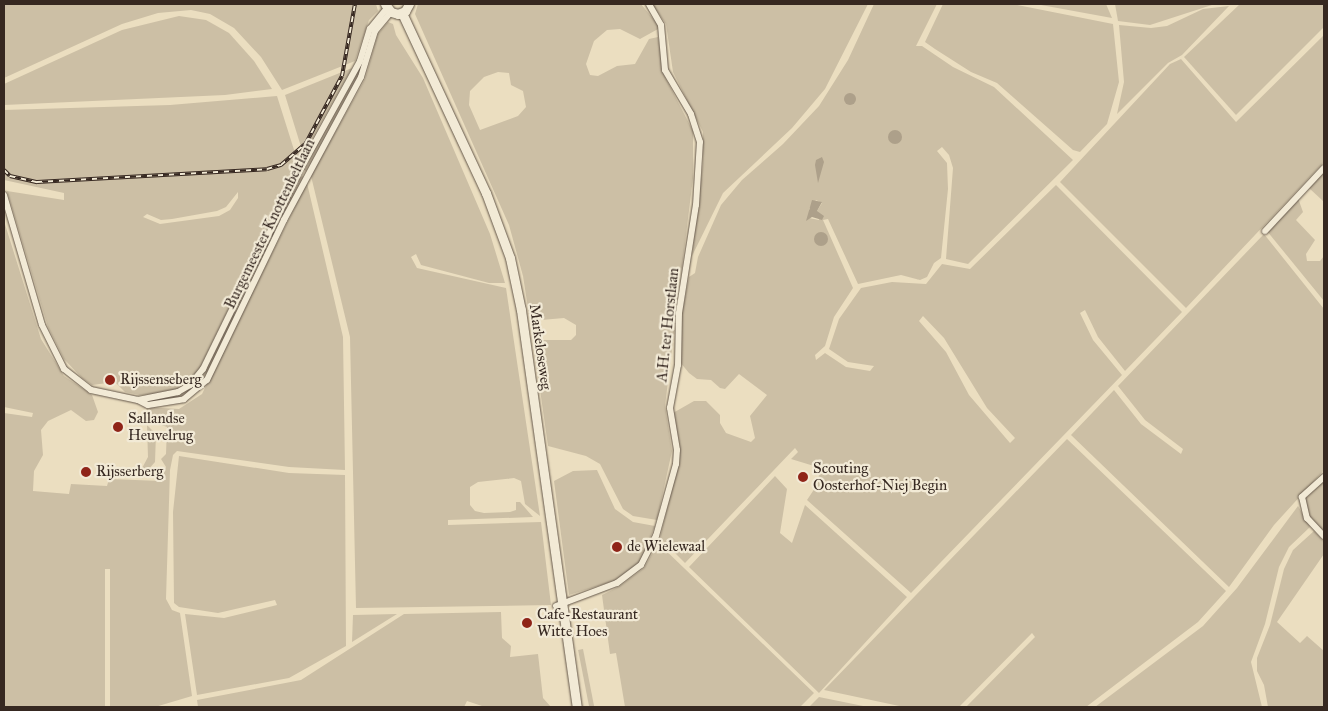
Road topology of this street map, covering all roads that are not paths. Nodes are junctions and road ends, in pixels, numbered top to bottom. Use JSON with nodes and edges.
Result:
{"nodes":[{"id":1,"x":408,"y":4,"type":"edge"},
{"id":2,"x":649,"y":4,"type":"edge"},
{"id":3,"x":388,"y":8,"type":"edge"},
{"id":4,"x":402,"y":13,"type":"junction"},
{"id":5,"x":1324,"y":168,"type":"edge"},
{"id":6,"x":4,"y":195,"type":"edge"},
{"id":7,"x":1265,"y":231,"type":"dead end"},
{"id":8,"x":232,"y":311,"type":"junction"},
{"id":9,"x":239,"y":314,"type":"junction"},
{"id":10,"x":138,"y":400,"type":"junction"},
{"id":11,"x":1324,"y":477,"type":"edge"},
{"id":12,"x":1324,"y":536,"type":"edge"},
{"id":13,"x":559,"y":605,"type":"junction"},
{"id":14,"x":578,"y":707,"type":"edge"}],
"edges":[{"from":1,"to":4,"type":"main road"},
{"from":2,"to":13,"type":"street","name":"A.H. ter Horstlaan"},
{"from":3,"to":4,"type":"main road"},
{"from":3,"to":8,"type":"street","name":"Burgemeester Knottenbeltlaan"},
{"from":3,"to":9,"type":"street","name":"Burgemeester Knottenbeltlaan"},
{"from":4,"to":13,"type":"main road","name":"Markeloseweg"},
{"from":5,"to":7,"type":"street"},
{"from":6,"to":10,"type":"street","name":"Burgemeester Knottenbeltlaan"},
{"from":8,"to":9,"type":"street"},
{"from":8,"to":10,"type":"street","name":"Burgemeester Knottenbeltlaan"},
{"from":9,"to":10,"type":"street","name":"Burgemeester Knottenbeltlaan"},
{"from":11,"to":12,"type":"street"},
{"from":13,"to":14,"type":"main road","name":"Markeloseweg"}]}
